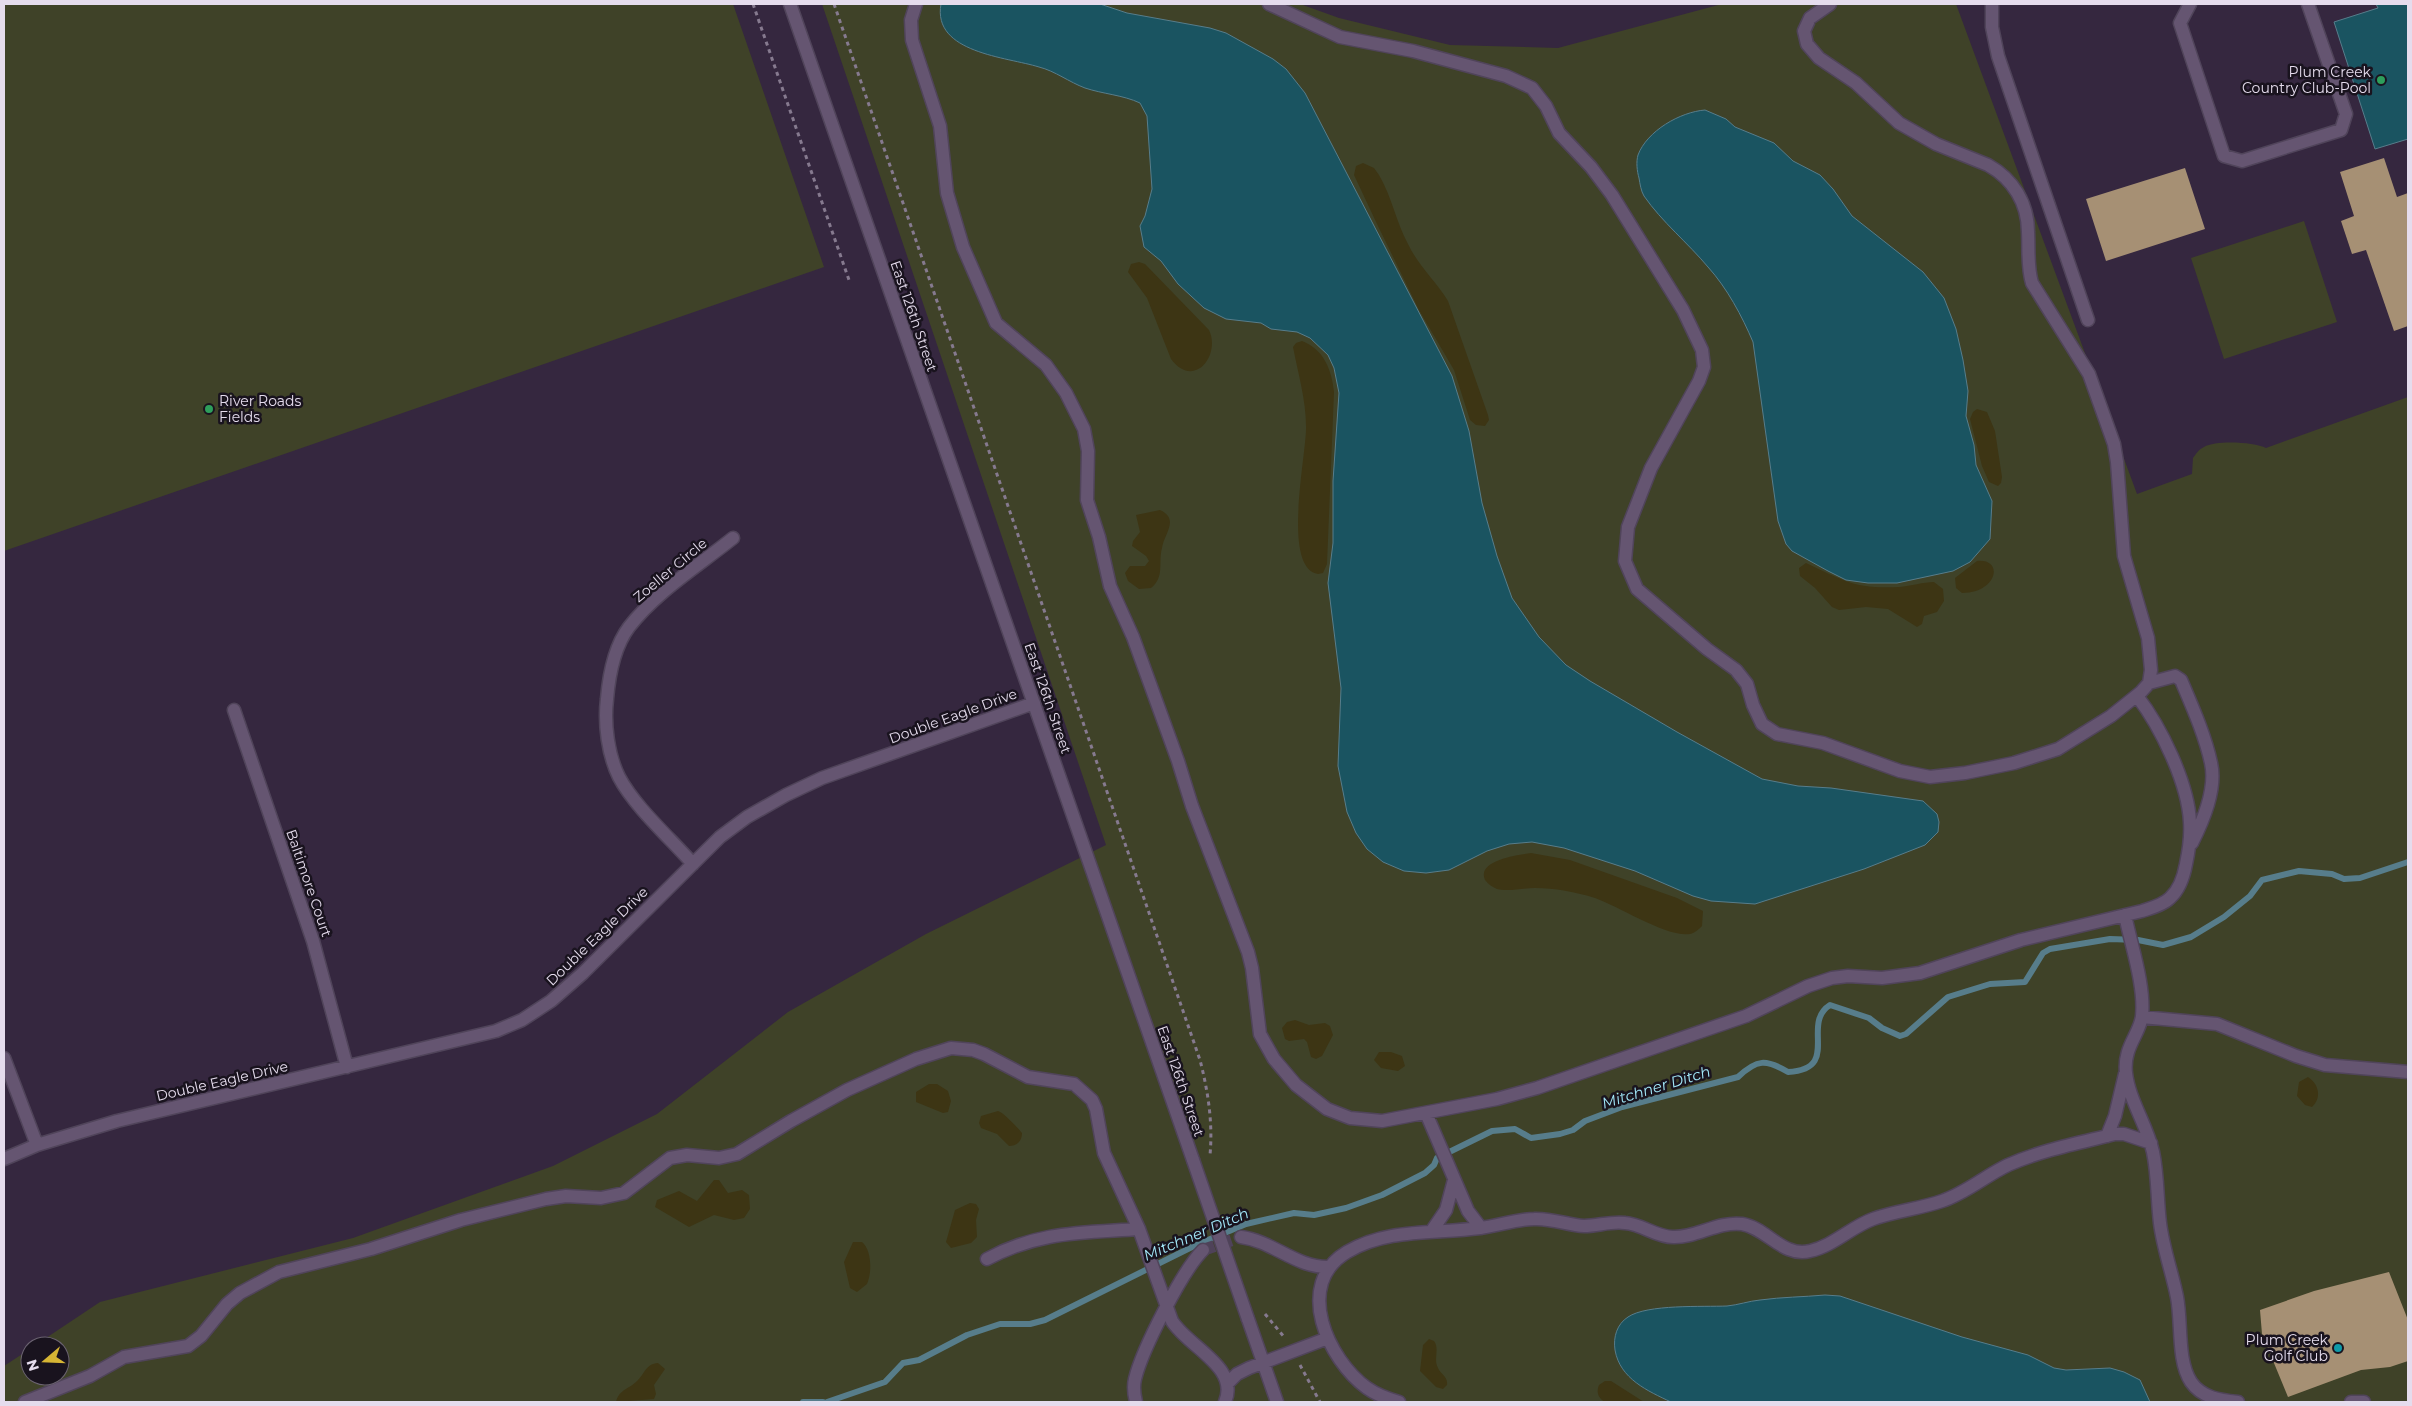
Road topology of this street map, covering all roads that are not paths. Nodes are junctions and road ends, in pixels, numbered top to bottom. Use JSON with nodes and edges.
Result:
{"nodes":[{"id":1,"x":790,"y":4,"type":"edge"},
{"id":2,"x":916,"y":4,"type":"edge"},
{"id":3,"x":1269,"y":4,"type":"edge"},
{"id":4,"x":1830,"y":4,"type":"edge"},
{"id":5,"x":1992,"y":4,"type":"edge"},
{"id":6,"x":2190,"y":4,"type":"edge"},
{"id":7,"x":2308,"y":4,"type":"edge"},
{"id":8,"x":2088,"y":320,"type":"dead end"},
{"id":9,"x":733,"y":538,"type":"dead end"},
{"id":10,"x":2149,"y":683,"type":"junction"},
{"id":11,"x":2137,"y":696,"type":"junction"},
{"id":12,"x":1034,"y":703,"type":"junction"},
{"id":13,"x":234,"y":710,"type":"dead end"},
{"id":14,"x":2189,"y":848,"type":"junction"},
{"id":15,"x":693,"y":864,"type":"junction"},
{"id":16,"x":2127,"y":921,"type":"junction"},
{"id":17,"x":2142,"y":1017,"type":"junction"},
{"id":18,"x":4,"y":1058,"type":"edge"},
{"id":19,"x":348,"y":1067,"type":"junction"},
{"id":20,"x":2126,"y":1071,"type":"junction"},
{"id":21,"x":2408,"y":1072,"type":"edge"},
{"id":22,"x":1426,"y":1113,"type":"junction"},
{"id":23,"x":2107,"y":1136,"type":"junction"},
{"id":24,"x":2151,"y":1143,"type":"junction"},
{"id":25,"x":37,"y":1145,"type":"junction"},
{"id":26,"x":4,"y":1159,"type":"edge"},
{"id":27,"x":1454,"y":1180,"type":"junction"},
{"id":28,"x":1481,"y":1228,"type":"junction"},
{"id":29,"x":1139,"y":1229,"type":"junction"},
{"id":30,"x":1431,"y":1232,"type":"junction"},
{"id":31,"x":1241,"y":1236,"type":"tunnel mouth"},
{"id":32,"x":1203,"y":1250,"type":"tunnel mouth"},
{"id":33,"x":987,"y":1260,"type":"dead end"},
{"id":34,"x":1329,"y":1267,"type":"junction"},
{"id":35,"x":1167,"y":1308,"type":"junction"},
{"id":36,"x":1328,"y":1338,"type":"junction"},
{"id":37,"x":1263,"y":1362,"type":"junction"},
{"id":38,"x":1228,"y":1383,"type":"junction"},
{"id":39,"x":25,"y":1402,"type":"edge"},
{"id":40,"x":1136,"y":1402,"type":"edge"},
{"id":41,"x":1225,"y":1402,"type":"edge"},
{"id":42,"x":1277,"y":1402,"type":"edge"},
{"id":43,"x":1399,"y":1402,"type":"edge"},
{"id":44,"x":2238,"y":1402,"type":"edge"},
{"id":45,"x":2351,"y":1402,"type":"edge"},
{"id":46,"x":2364,"y":1402,"type":"edge"}],
"edges":[{"from":1,"to":12,"type":"street","name":"East 126th Street"},
{"from":2,"to":22,"type":"street"},
{"from":3,"to":11,"type":"street"},
{"from":4,"to":10,"type":"street"},
{"from":5,"to":8,"type":"street"},
{"from":6,"to":7,"type":"street"},
{"from":9,"to":15,"type":"street","name":"Zoeller Circle"},
{"from":10,"to":11,"type":"street"},
{"from":10,"to":14,"type":"street"},
{"from":11,"to":14,"type":"street"},
{"from":12,"to":15,"type":"street","name":"Double Eagle Drive"},
{"from":12,"to":37,"type":"street","name":"East 126th Street","bridge":true},
{"from":13,"to":19,"type":"street","name":"Baltimore Court"},
{"from":14,"to":16,"type":"street"},
{"from":15,"to":19,"type":"street","name":"Double Eagle Drive"},
{"from":16,"to":17,"type":"street"},
{"from":16,"to":22,"type":"street"},
{"from":17,"to":20,"type":"street"},
{"from":17,"to":21,"type":"street"},
{"from":18,"to":25,"type":"street"},
{"from":19,"to":25,"type":"street","name":"Double Eagle Drive"},
{"from":20,"to":23,"type":"street"},
{"from":20,"to":24,"type":"street"},
{"from":22,"to":27,"type":"street"},
{"from":23,"to":24,"type":"street"},
{"from":23,"to":28,"type":"street"},
{"from":24,"to":44,"type":"street"},
{"from":25,"to":26,"type":"street","name":"Double Eagle Drive"},
{"from":27,"to":28,"type":"street"},
{"from":27,"to":30,"type":"street"},
{"from":28,"to":30,"type":"street"},
{"from":29,"to":33,"type":"street"},
{"from":29,"to":35,"type":"street"},
{"from":29,"to":39,"type":"street"},
{"from":30,"to":34,"type":"street"},
{"from":31,"to":34,"type":"street"},
{"from":32,"to":35,"type":"street"},
{"from":34,"to":36,"type":"street"},
{"from":35,"to":38,"type":"street"},
{"from":35,"to":40,"type":"street"},
{"from":36,"to":37,"type":"street"},
{"from":36,"to":43,"type":"street"},
{"from":37,"to":38,"type":"street"},
{"from":37,"to":42,"type":"street","name":"East 126th Street"},
{"from":38,"to":41,"type":"street"},
{"from":45,"to":46,"type":"street"}]}
